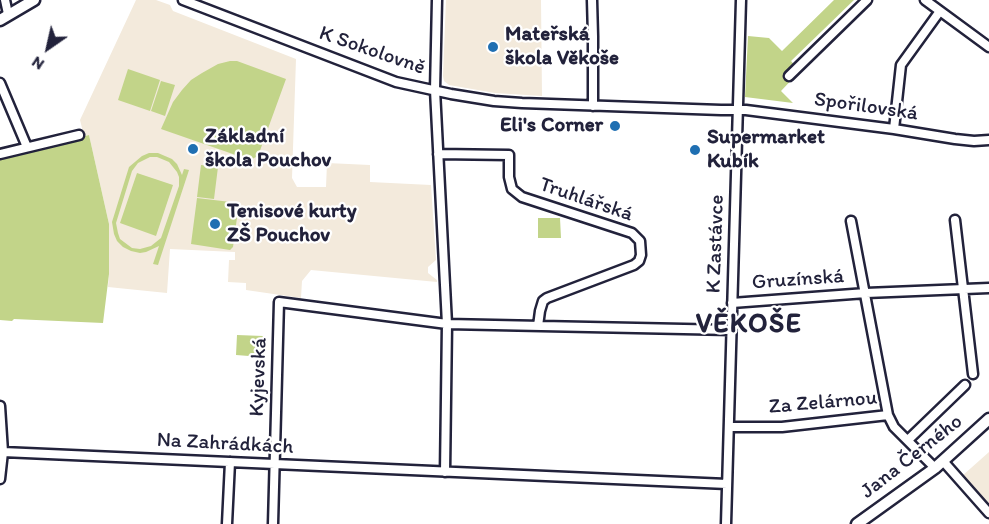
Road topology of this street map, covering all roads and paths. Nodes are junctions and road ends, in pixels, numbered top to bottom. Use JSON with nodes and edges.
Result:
{"nodes":[{"id":1,"x":4,"y":0,"type":"edge"},
{"id":2,"x":34,"y":0,"type":"edge"},
{"id":3,"x":183,"y":0,"type":"edge"},
{"id":4,"x":437,"y":0,"type":"edge"},
{"id":5,"x":592,"y":0,"type":"edge"},
{"id":6,"x":741,"y":0,"type":"edge"},
{"id":7,"x":867,"y":0,"type":"edge"},
{"id":8,"x":925,"y":0,"type":"edge"},
{"id":9,"x":940,"y":11,"type":"junction"},
{"id":10,"x":4,"y":17,"type":"edge"},
{"id":11,"x":989,"y":47,"type":"edge"},
{"id":12,"x":789,"y":76,"type":"dead end"},
{"id":13,"x":0,"y":83,"type":"edge"},
{"id":14,"x":435,"y":90,"type":"junction"},
{"id":15,"x":593,"y":106,"type":"junction"},
{"id":16,"x":737,"y":110,"type":"junction"},
{"id":17,"x":894,"y":129,"type":"junction"},
{"id":18,"x":79,"y":135,"type":"dead end"},
{"id":19,"x":989,"y":140,"type":"edge"},
{"id":20,"x":27,"y":147,"type":"junction"},
{"id":21,"x":0,"y":154,"type":"edge"},
{"id":22,"x":438,"y":154,"type":"junction"},
{"id":23,"x":955,"y":220,"type":"dead end"},
{"id":24,"x":851,"y":221,"type":"dead end"},
{"id":25,"x":989,"y":288,"type":"edge"},
{"id":26,"x":962,"y":289,"type":"junction"},
{"id":27,"x":866,"y":293,"type":"junction"},
{"id":28,"x":732,"y":303,"type":"junction"},
{"id":29,"x":447,"y":324,"type":"junction"},
{"id":30,"x":538,"y":326,"type":"junction"},
{"id":31,"x":731,"y":330,"type":"junction"},
{"id":32,"x":973,"y":374,"type":"dead end"},
{"id":33,"x":965,"y":385,"type":"dead end"},
{"id":34,"x":0,"y":406,"type":"edge"},
{"id":35,"x":888,"y":415,"type":"junction"},
{"id":36,"x":989,"y":419,"type":"edge"},
{"id":37,"x":729,"y":427,"type":"junction"},
{"id":38,"x":908,"y":440,"type":"junction"},
{"id":39,"x":3,"y":452,"type":"junction"},
{"id":40,"x":230,"y":462,"type":"junction"},
{"id":41,"x":274,"y":464,"type":"junction"},
{"id":42,"x":939,"y":464,"type":"junction"},
{"id":43,"x":445,"y":472,"type":"junction"},
{"id":44,"x":0,"y":478,"type":"edge"},
{"id":45,"x":727,"y":484,"type":"junction"},
{"id":46,"x":989,"y":513,"type":"edge"},
{"id":47,"x":227,"y":524,"type":"edge"},
{"id":48,"x":273,"y":524,"type":"edge"},
{"id":49,"x":726,"y":524,"type":"edge"},
{"id":50,"x":857,"y":524,"type":"edge"}],
"edges":[{"from":1,"to":10,"type":"street"},
{"from":2,"to":10,"type":"street"},
{"from":3,"to":14,"type":"street","name":"K Sokolovně"},
{"from":4,"to":14,"type":"street"},
{"from":5,"to":15,"type":"street"},
{"from":6,"to":16,"type":"street","name":"K Zastávce"},
{"from":7,"to":12,"type":"street"},
{"from":8,"to":9,"type":"street"},
{"from":9,"to":11,"type":"street"},
{"from":9,"to":17,"type":"street"},
{"from":13,"to":20,"type":"street"},
{"from":14,"to":15,"type":"street","name":"K Sokolovně"},
{"from":14,"to":22,"type":"street"},
{"from":15,"to":16,"type":"street","name":"K Sokolovně"},
{"from":16,"to":17,"type":"street","name":"Spořilovská"},
{"from":16,"to":28,"type":"street","name":"K Zastávce"},
{"from":17,"to":19,"type":"street","name":"Spořilovská"},
{"from":18,"to":20,"type":"street"},
{"from":20,"to":21,"type":"street"},
{"from":22,"to":29,"type":"street"},
{"from":22,"to":30,"type":"street","name":"Truhlářská"},
{"from":23,"to":26,"type":"street"},
{"from":24,"to":27,"type":"street","name":"Gruzínská"},
{"from":25,"to":26,"type":"street","name":"Gruzínská"},
{"from":26,"to":27,"type":"street","name":"Gruzínská"},
{"from":26,"to":32,"type":"street"},
{"from":27,"to":28,"type":"street","name":"Gruzínská"},
{"from":27,"to":35,"type":"street","name":"Gruzínská"},
{"from":28,"to":31,"type":"street","name":"K Zastávce"},
{"from":29,"to":30,"type":"street"},
{"from":29,"to":41,"type":"street","name":"Kyjevská"},
{"from":29,"to":43,"type":"street"},
{"from":30,"to":31,"type":"street"},
{"from":31,"to":37,"type":"street","name":"K Zastávce"},
{"from":33,"to":38,"type":"street"},
{"from":34,"to":39,"type":"street"},
{"from":35,"to":37,"type":"street","name":"Za Zelárnou"},
{"from":35,"to":38,"type":"street","name":"Za Zelárnou"},
{"from":36,"to":42,"type":"street","name":"Jana Černého"},
{"from":37,"to":45,"type":"street","name":"K Zastávce"},
{"from":38,"to":42,"type":"street","name":"Za Zelárnou"},
{"from":39,"to":40,"type":"street","name":"Na Zahrádkách"},
{"from":39,"to":44,"type":"street"},
{"from":40,"to":41,"type":"street","name":"Na Zahrádkách"},
{"from":40,"to":47,"type":"street"},
{"from":41,"to":43,"type":"street","name":"Na Zahrádkách"},
{"from":41,"to":48,"type":"street","name":"Kyjevská"},
{"from":42,"to":46,"type":"street","name":"Za Zelárnou"},
{"from":42,"to":50,"type":"street","name":"Jana Černého"},
{"from":43,"to":45,"type":"street","name":"Na Zahrádkách"},
{"from":45,"to":49,"type":"street","name":"K Zastávce"}]}
